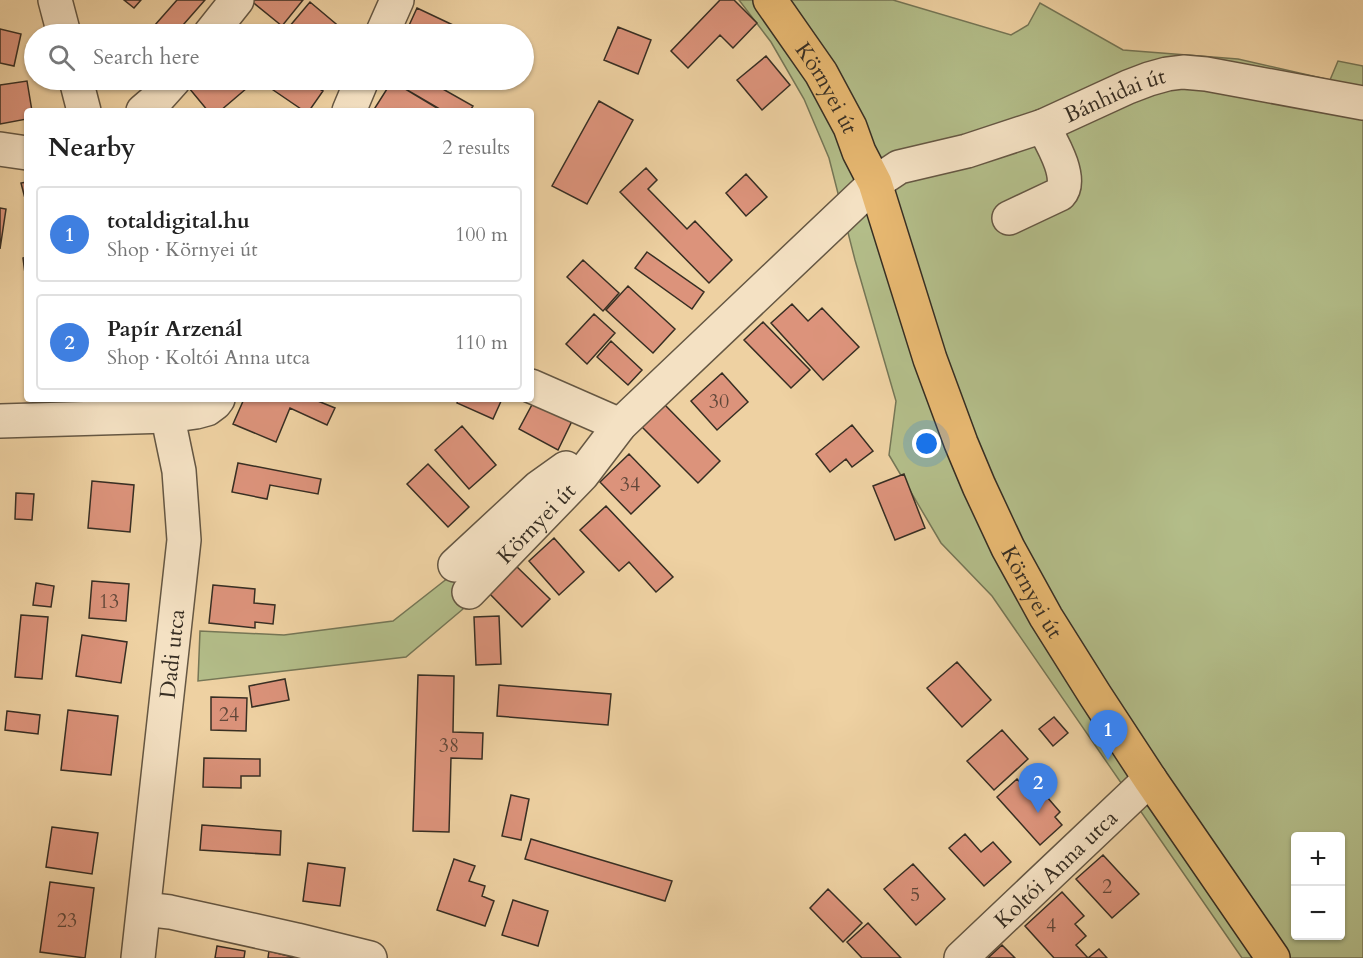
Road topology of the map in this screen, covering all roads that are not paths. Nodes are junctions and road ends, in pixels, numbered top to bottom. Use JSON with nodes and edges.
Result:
{"nodes":[{"id":1,"x":55,"y":0,"type":"edge"},
{"id":2,"x":237,"y":0,"type":"edge"},
{"id":3,"x":397,"y":0,"type":"edge"},
{"id":4,"x":770,"y":0,"type":"edge"},
{"id":5,"x":61,"y":24,"type":"edge"},
{"id":6,"x":218,"y":24,"type":"edge"},
{"id":7,"x":386,"y":24,"type":"edge"},
{"id":8,"x":79,"y":90,"type":"edge"},
{"id":9,"x":165,"y":90,"type":"edge"},
{"id":10,"x":358,"y":90,"type":"edge"},
{"id":11,"x":1363,"y":103,"type":"edge"},
{"id":12,"x":83,"y":108,"type":"edge"},
{"id":13,"x":146,"y":108,"type":"edge"},
{"id":14,"x":350,"y":108,"type":"edge"},
{"id":15,"x":1043,"y":126,"type":"junction"},
{"id":16,"x":0,"y":149,"type":"edge"},
{"id":17,"x":24,"y":153,"type":"edge"},
{"id":18,"x":875,"y":183,"type":"junction"},
{"id":19,"x":1009,"y":218,"type":"dead end"},
{"id":20,"x":534,"y":387,"type":"edge"},
{"id":21,"x":215,"y":402,"type":"edge"},
{"id":22,"x":166,"y":407,"type":"edge"},
{"id":23,"x":0,"y":421,"type":"edge"},
{"id":24,"x":620,"y":425,"type":"junction"},
{"id":25,"x":462,"y":578,"type":"dead end"},
{"id":26,"x":1150,"y":779,"type":"junction"},
{"id":27,"x":144,"y":909,"type":"junction"},
{"id":28,"x":138,"y":958,"type":"edge"},
{"id":29,"x":370,"y":958,"type":"edge"},
{"id":30,"x":961,"y":958,"type":"edge"},
{"id":31,"x":1273,"y":958,"type":"edge"}],
"edges":[{"from":1,"to":5,"type":"street"},
{"from":2,"to":6,"type":"street"},
{"from":3,"to":7,"type":"street"},
{"from":4,"to":18,"type":"main road","name":"Környei út"},
{"from":8,"to":12,"type":"street"},
{"from":9,"to":13,"type":"street"},
{"from":10,"to":14,"type":"street"},
{"from":11,"to":15,"type":"street","name":"Bánhidai út"},
{"from":15,"to":18,"type":"street","name":"Bánhidai út"},
{"from":15,"to":19,"type":"street"},
{"from":16,"to":17,"type":"street"},
{"from":18,"to":24,"type":"street","name":"Környei út"},
{"from":18,"to":26,"type":"main road","name":"Környei út"},
{"from":20,"to":24,"type":"street"},
{"from":21,"to":22,"type":"street"},
{"from":22,"to":23,"type":"street"},
{"from":22,"to":27,"type":"street","name":"Dadi utca"},
{"from":24,"to":25,"type":"street","name":"Környei út"},
{"from":26,"to":30,"type":"street","name":"Koltói Anna utca"},
{"from":26,"to":31,"type":"main road","name":"Környei út"},
{"from":27,"to":28,"type":"street","name":"Dadi utca"},
{"from":27,"to":29,"type":"street"}]}
